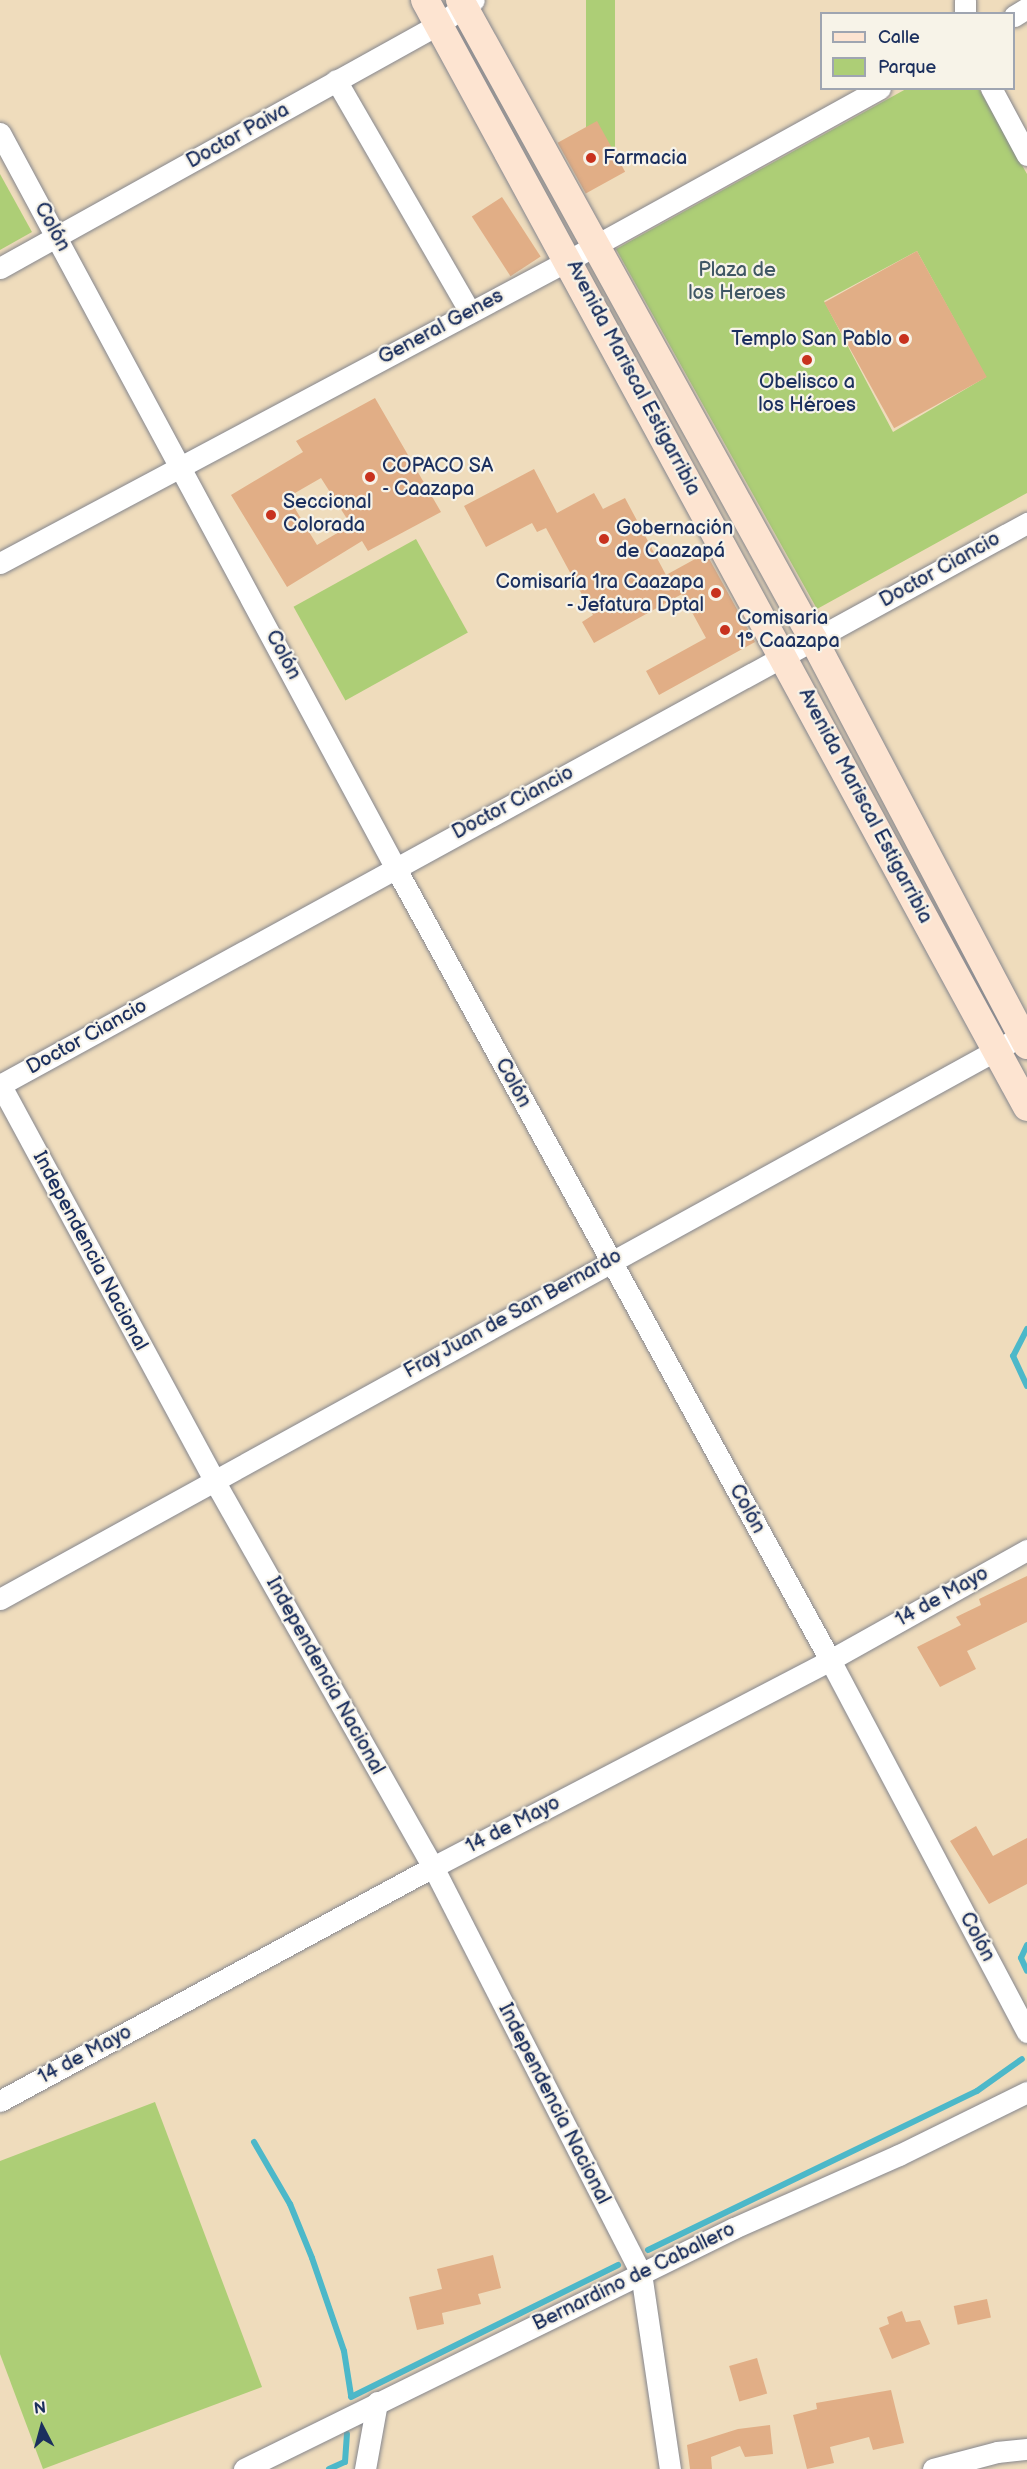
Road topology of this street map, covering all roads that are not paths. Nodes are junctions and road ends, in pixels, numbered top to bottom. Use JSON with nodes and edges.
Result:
{"nodes":[{"id":1,"x":466,"y":2,"type":"edge"},
{"id":2,"x":432,"y":12,"type":"edge"},
{"id":3,"x":336,"y":80,"type":"junction"},
{"id":4,"x":876,"y":90,"type":"edge"},
{"id":5,"x":992,"y":90,"type":"edge"},
{"id":6,"x":0,"y":133,"type":"edge"},
{"id":7,"x":1027,"y":155,"type":"edge"},
{"id":8,"x":57,"y":237,"type":"junction"},
{"id":9,"x":597,"y":244,"type":"junction"},
{"id":10,"x":570,"y":260,"type":"junction"},
{"id":11,"x":0,"y":268,"type":"edge"},
{"id":12,"x":470,"y":312,"type":"junction"},
{"id":13,"x":182,"y":464,"type":"junction"},
{"id":14,"x":1027,"y":523,"type":"edge"},
{"id":15,"x":0,"y":563,"type":"edge"},
{"id":16,"x":813,"y":639,"type":"junction"},
{"id":17,"x":784,"y":656,"type":"junction"},
{"id":18,"x":395,"y":867,"type":"junction"},
{"id":19,"x":1025,"y":1038,"type":"edge"},
{"id":20,"x":998,"y":1051,"type":"junction"},
{"id":21,"x":0,"y":1085,"type":"edge"},
{"id":22,"x":1027,"y":1107,"type":"edge"},
{"id":23,"x":609,"y":1260,"type":"junction"},
{"id":24,"x":216,"y":1482,"type":"junction"},
{"id":25,"x":1027,"y":1550,"type":"edge"},
{"id":26,"x":0,"y":1599,"type":"edge"},
{"id":27,"x":830,"y":1660,"type":"junction"},
{"id":28,"x":433,"y":1867,"type":"junction"},
{"id":29,"x":1027,"y":2032,"type":"edge"},
{"id":30,"x":1027,"y":2092,"type":"edge"},
{"id":31,"x":0,"y":2101,"type":"edge"},
{"id":32,"x":641,"y":2273,"type":"junction"},
{"id":33,"x":377,"y":2402,"type":"junction"},
{"id":34,"x":1027,"y":2449,"type":"edge"},
{"id":35,"x":244,"y":2469,"type":"edge"},
{"id":36,"x":365,"y":2469,"type":"edge"},
{"id":37,"x":670,"y":2469,"type":"edge"},
{"id":38,"x":933,"y":2469,"type":"edge"}],
"edges":[{"from":1,"to":2,"type":"street","name":"Doctor Paiva"},
{"from":1,"to":9,"type":"main road","name":"Avenida Mariscal Estigarribia"},
{"from":2,"to":3,"type":"street","name":"Doctor Paiva"},
{"from":2,"to":10,"type":"main road","name":"Avenida Mariscal Estigarribia"},
{"from":3,"to":8,"type":"street","name":"Doctor Paiva"},
{"from":3,"to":12,"type":"street"},
{"from":4,"to":9,"type":"street","name":"General Genes"},
{"from":5,"to":7,"type":"street"},
{"from":6,"to":8,"type":"street","name":"Colón"},
{"from":8,"to":11,"type":"street","name":"Doctor Paiva"},
{"from":8,"to":13,"type":"street","name":"Colón"},
{"from":9,"to":10,"type":"street","name":"General Genes"},
{"from":9,"to":16,"type":"main road","name":"Avenida Mariscal Estigarribia"},
{"from":10,"to":12,"type":"street","name":"General Genes"},
{"from":10,"to":17,"type":"main road","name":"Avenida Mariscal Estigarribia"},
{"from":12,"to":13,"type":"street","name":"General Genes"},
{"from":13,"to":15,"type":"street","name":"General Genes"},
{"from":13,"to":18,"type":"street","name":"Colón"},
{"from":14,"to":16,"type":"street","name":"Doctor Ciancio"},
{"from":16,"to":17,"type":"street","name":"Doctor Ciancio"},
{"from":16,"to":19,"type":"main road","name":"Avenida Mariscal Estigarribia"},
{"from":17,"to":18,"type":"street","name":"Doctor Ciancio"},
{"from":17,"to":20,"type":"main road","name":"Avenida Mariscal Estigarribia"},
{"from":18,"to":21,"type":"street","name":"Doctor Ciancio"},
{"from":18,"to":23,"type":"street","name":"Colón"},
{"from":19,"to":20,"type":"street","name":"Fray Juan de San Bernardo"},
{"from":20,"to":22,"type":"main road","name":"Avenida Mariscal Estigarribia"},
{"from":20,"to":23,"type":"street","name":"Fray Juan de San Bernardo"},
{"from":21,"to":24,"type":"street","name":"Independencia Nacional"},
{"from":23,"to":24,"type":"street","name":"Fray Juan de San Bernardo"},
{"from":23,"to":27,"type":"street","name":"Colón"},
{"from":24,"to":26,"type":"street","name":"Fray Juan de San Bernardo"},
{"from":24,"to":28,"type":"street","name":"Independencia Nacional"},
{"from":25,"to":27,"type":"street","name":"14 de Mayo"},
{"from":27,"to":28,"type":"street","name":"14 de Mayo"},
{"from":27,"to":29,"type":"street","name":"Colón"},
{"from":28,"to":31,"type":"street","name":"14 de Mayo"},
{"from":28,"to":32,"type":"street","name":"Independencia Nacional"},
{"from":30,"to":32,"type":"street","name":"Bernardino de Caballero"},
{"from":32,"to":33,"type":"street","name":"Bernardino de Caballero"},
{"from":32,"to":37,"type":"street","name":"Independencia Nacional"},
{"from":33,"to":35,"type":"street","name":"Bernardino de Caballero"},
{"from":33,"to":36,"type":"street"},
{"from":34,"to":38,"type":"street"}]}
